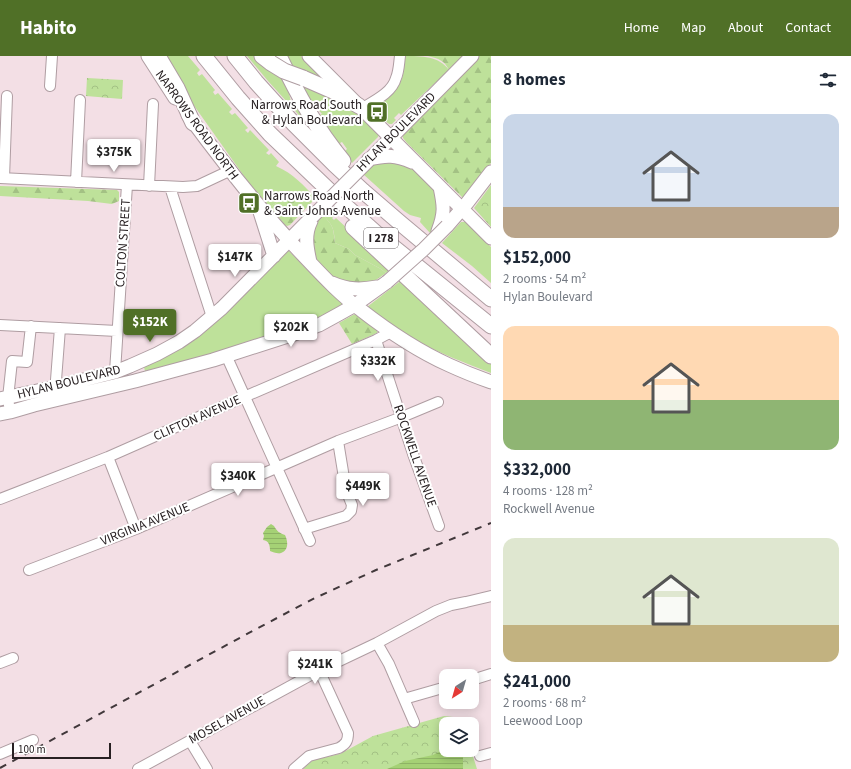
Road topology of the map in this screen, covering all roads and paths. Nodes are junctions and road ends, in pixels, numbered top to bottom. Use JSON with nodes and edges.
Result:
{"nodes":[{"id":1,"x":52,"y":56,"type":"edge"},
{"id":2,"x":148,"y":56,"type":"edge"},
{"id":3,"x":158,"y":56,"type":"edge"},
{"id":4,"x":204,"y":56,"type":"edge"},
{"id":5,"x":235,"y":56,"type":"edge"},
{"id":6,"x":309,"y":56,"type":"edge"},
{"id":7,"x":400,"y":56,"type":"edge"},
{"id":8,"x":472,"y":56,"type":"edge"},
{"id":9,"x":271,"y":58,"type":"edge"},
{"id":10,"x":50,"y":86,"type":"dead end"},
{"id":11,"x":7,"y":96,"type":"dead end"},
{"id":12,"x":80,"y":100,"type":"dead end"},
{"id":13,"x":153,"y":104,"type":"dead end"},
{"id":14,"x":360,"y":108,"type":"junction"},
{"id":15,"x":193,"y":123,"type":"junction"},
{"id":16,"x":391,"y":138,"type":"junction"},
{"id":17,"x":278,"y":143,"type":"junction"},
{"id":18,"x":369,"y":160,"type":"junction"},
{"id":19,"x":419,"y":166,"type":"junction"},
{"id":20,"x":229,"y":171,"type":"junction"},
{"id":21,"x":491,"y":172,"type":"edge"},
{"id":22,"x":2,"y":178,"type":"edge"},
{"id":23,"x":76,"y":182,"type":"junction"},
{"id":24,"x":127,"y":185,"type":"junction"},
{"id":25,"x":149,"y":186,"type":"junction"},
{"id":26,"x":440,"y":186,"type":"junction"},
{"id":27,"x":170,"y":187,"type":"junction"},
{"id":28,"x":259,"y":206,"type":"junction"},
{"id":29,"x":462,"y":209,"type":"junction"},
{"id":30,"x":312,"y":218,"type":"junction"},
{"id":31,"x":444,"y":224,"type":"junction"},
{"id":32,"x":414,"y":235,"type":"junction"},
{"id":33,"x":491,"y":238,"type":"edge"},
{"id":34,"x":289,"y":241,"type":"junction"},
{"id":35,"x":274,"y":256,"type":"junction"},
{"id":36,"x":310,"y":263,"type":"junction"},
{"id":37,"x":327,"y":280,"type":"junction"},
{"id":38,"x":384,"y":284,"type":"junction"},
{"id":39,"x":491,"y":299,"type":"edge"},
{"id":40,"x":355,"y":305,"type":"junction"},
{"id":41,"x":212,"y":317,"type":"junction"},
{"id":42,"x":0,"y":325,"type":"edge"},
{"id":43,"x":30,"y":326,"type":"junction"},
{"id":44,"x":491,"y":326,"type":"edge"},
{"id":45,"x":60,"y":328,"type":"junction"},
{"id":46,"x":117,"y":331,"type":"junction"},
{"id":47,"x":391,"y":332,"type":"junction"},
{"id":48,"x":376,"y":340,"type":"junction"},
{"id":49,"x":226,"y":355,"type":"junction"},
{"id":50,"x":491,"y":356,"type":"edge"},
{"id":51,"x":115,"y":372,"type":"junction"},
{"id":52,"x":490,"y":384,"type":"edge"},
{"id":53,"x":56,"y":387,"type":"junction"},
{"id":54,"x":244,"y":397,"type":"junction"},
{"id":55,"x":4,"y":399,"type":"edge"},
{"id":56,"x":59,"y":400,"type":"junction"},
{"id":57,"x":438,"y":402,"type":"dead end"},
{"id":58,"x":5,"y":413,"type":"edge"},
{"id":59,"x":402,"y":418,"type":"junction"},
{"id":60,"x":338,"y":441,"type":"junction"},
{"id":61,"x":108,"y":457,"type":"junction"},
{"id":62,"x":277,"y":468,"type":"junction"},
{"id":63,"x":0,"y":499,"type":"edge"},
{"id":64,"x":439,"y":526,"type":"dead end"},
{"id":65,"x":136,"y":529,"type":"junction"},
{"id":66,"x":304,"y":529,"type":"junction"},
{"id":67,"x":310,"y":541,"type":"dead end"},
{"id":68,"x":29,"y":570,"type":"dead end"},
{"id":69,"x":491,"y":596,"type":"edge"},
{"id":70,"x":377,"y":643,"type":"junction"},
{"id":71,"x":13,"y":658,"type":"dead end"},
{"id":72,"x":0,"y":663,"type":"edge"},
{"id":73,"x":319,"y":670,"type":"junction"},
{"id":74,"x":491,"y":674,"type":"edge"},
{"id":75,"x":479,"y":678,"type":"edge"},
{"id":76,"x":439,"y":689,"type":"edge"},
{"id":77,"x":404,"y":699,"type":"junction"},
{"id":78,"x":414,"y":722,"type":"dead end"},
{"id":79,"x":33,"y":740,"type":"dead end"},
{"id":80,"x":190,"y":741,"type":"junction"},
{"id":81,"x":0,"y":753,"type":"edge"},
{"id":82,"x":491,"y":753,"type":"edge"},
{"id":83,"x":480,"y":756,"type":"dead end"},
{"id":84,"x":138,"y":769,"type":"edge"},
{"id":85,"x":207,"y":769,"type":"edge"},
{"id":86,"x":294,"y":769,"type":"edge"}],
"edges":[{"from":1,"to":10,"type":"street"},
{"from":2,"to":15,"type":"main road","name":"NARROWS ROAD NORTH"},
{"from":3,"to":15,"type":"highway"},
{"from":4,"to":17,"type":"highway","number":"I 278"},
{"from":5,"to":32,"type":"highway","number":"I 278"},
{"from":6,"to":14,"type":"main road"},
{"from":7,"to":14,"type":"street"},
{"from":8,"to":16,"type":"main road","name":"HYLAN BOULEVARD"},
{"from":9,"to":14,"type":"highway","bridge":true},
{"from":9,"to":32,"type":"highway"},
{"from":11,"to":22,"type":"street"},
{"from":12,"to":23,"type":"street"},
{"from":13,"to":25,"type":"street"},
{"from":14,"to":16,"type":"main road"},
{"from":15,"to":20,"type":"main road","name":"NARROWS ROAD NORTH"},
{"from":16,"to":18,"type":"main road","name":"HYLAN BOULEVARD"},
{"from":16,"to":19,"type":"main road"},
{"from":17,"to":44,"type":"highway","number":"I 278"},
{"from":17,"to":50,"type":"highway"},
{"from":18,"to":19,"type":"main road"},
{"from":18,"to":30,"type":"main road","name":"HYLAN BOULEVARD","bridge":true},
{"from":19,"to":26,"type":"main road"},
{"from":20,"to":27,"type":"street"},
{"from":20,"to":28,"type":"main road","name":"NARROWS ROAD NORTH"},
{"from":21,"to":29,"type":"main road","name":"HYLAN BOULEVARD"},
{"from":22,"to":23,"type":"street"},
{"from":23,"to":24,"type":"street"},
{"from":24,"to":25,"type":"street"},
{"from":24,"to":46,"type":"street","name":"COLTON STREET"},
{"from":25,"to":27,"type":"street"},
{"from":26,"to":29,"type":"main road"},
{"from":26,"to":31,"type":"main road"},
{"from":27,"to":41,"type":"street"},
{"from":28,"to":34,"type":"main road","name":"NARROWS ROAD NORTH"},
{"from":28,"to":35,"type":"main road"},
{"from":29,"to":31,"type":"main road","name":"HYLAN BOULEVARD"},
{"from":29,"to":33,"type":"main road"},
{"from":30,"to":34,"type":"main road","name":"HYLAN BOULEVARD"},
{"from":30,"to":36,"type":"main road"},
{"from":31,"to":38,"type":"main road","name":"HYLAN BOULEVARD","bridge":true},
{"from":32,"to":39,"type":"highway","number":"I 278"},
{"from":34,"to":35,"type":"main road","name":"HYLAN BOULEVARD"},
{"from":34,"to":36,"type":"main road","name":"NARROWS ROAD NORTH"},
{"from":35,"to":41,"type":"main road","name":"HYLAN BOULEVARD"},
{"from":36,"to":37,"type":"main road","name":"NARROWS ROAD NORTH"},
{"from":37,"to":38,"type":"main road"},
{"from":37,"to":40,"type":"main road","name":"NARROWS ROAD NORTH"},
{"from":38,"to":40,"type":"main road","name":"HYLAN BOULEVARD"},
{"from":40,"to":47,"type":"main road","name":"NARROWS ROAD NORTH"},
{"from":40,"to":49,"type":"main road","name":"HYLAN BOULEVARD"},
{"from":41,"to":51,"type":"main road","name":"HYLAN BOULEVARD"},
{"from":42,"to":43,"type":"street"},
{"from":43,"to":45,"type":"street"},
{"from":43,"to":55,"type":"street"},
{"from":45,"to":46,"type":"street"},
{"from":45,"to":53,"type":"street"},
{"from":46,"to":51,"type":"street","name":"COLTON STREET"},
{"from":47,"to":48,"type":"street","name":"CLIFTON AVENUE"},
{"from":47,"to":52,"type":"main road","name":"NARROWS ROAD NORTH"},
{"from":48,"to":54,"type":"street","name":"CLIFTON AVENUE"},
{"from":48,"to":59,"type":"street","name":"ROCKWELL AVENUE"},
{"from":49,"to":54,"type":"street"},
{"from":49,"to":56,"type":"main road","name":"HYLAN BOULEVARD"},
{"from":51,"to":53,"type":"main road","name":"HYLAN BOULEVARD"},
{"from":53,"to":55,"type":"main road","name":"HYLAN BOULEVARD"},
{"from":53,"to":56,"type":"street"},
{"from":54,"to":61,"type":"street","name":"CLIFTON AVENUE"},
{"from":54,"to":62,"type":"street"},
{"from":55,"to":58,"type":"street"},
{"from":56,"to":58,"type":"main road","name":"HYLAN BOULEVARD"},
{"from":57,"to":59,"type":"street","name":"VIRGINIA AVENUE"},
{"from":59,"to":60,"type":"street","name":"VIRGINIA AVENUE"},
{"from":59,"to":64,"type":"street","name":"ROCKWELL AVENUE"},
{"from":60,"to":62,"type":"street","name":"VIRGINIA AVENUE"},
{"from":60,"to":66,"type":"street"},
{"from":61,"to":63,"type":"street","name":"CLIFTON AVENUE"},
{"from":61,"to":65,"type":"street"},
{"from":62,"to":65,"type":"street","name":"VIRGINIA AVENUE"},
{"from":62,"to":66,"type":"street"},
{"from":65,"to":68,"type":"street","name":"VIRGINIA AVENUE"},
{"from":66,"to":67,"type":"street"},
{"from":69,"to":70,"type":"street","name":"MOSEL AVENUE"},
{"from":70,"to":73,"type":"street","name":"MOSEL AVENUE"},
{"from":70,"to":77,"type":"street"},
{"from":71,"to":72,"type":"street"},
{"from":73,"to":80,"type":"street","name":"MOSEL AVENUE"},
{"from":73,"to":86,"type":"street"},
{"from":74,"to":75,"type":"street"},
{"from":76,"to":77,"type":"street"},
{"from":77,"to":78,"type":"street"},
{"from":79,"to":81,"type":"street"},
{"from":80,"to":84,"type":"street","name":"MOSEL AVENUE"},
{"from":80,"to":85,"type":"street"},
{"from":82,"to":83,"type":"street"}]}
